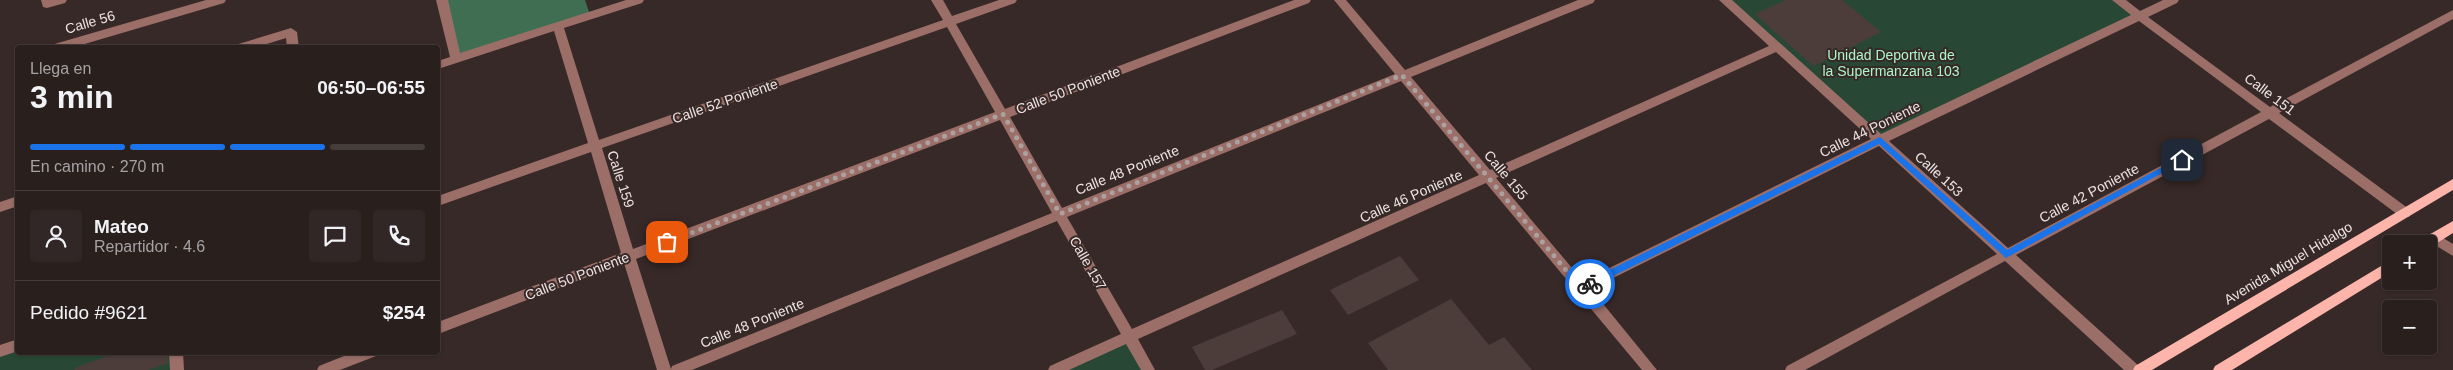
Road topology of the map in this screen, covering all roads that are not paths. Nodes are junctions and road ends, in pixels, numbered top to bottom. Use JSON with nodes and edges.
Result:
{"nodes":[{"id":1,"x":47,"y":0,"type":"edge"},
{"id":2,"x":61,"y":0,"type":"edge"},
{"id":3,"x":220,"y":0,"type":"edge"},
{"id":4,"x":442,"y":0,"type":"edge"},
{"id":5,"x":638,"y":0,"type":"edge"},
{"id":6,"x":937,"y":0,"type":"edge"},
{"id":7,"x":1011,"y":0,"type":"edge"},
{"id":8,"x":1305,"y":0,"type":"edge"},
{"id":9,"x":1340,"y":0,"type":"edge"},
{"id":10,"x":1589,"y":0,"type":"edge"},
{"id":11,"x":1725,"y":0,"type":"edge"},
{"id":12,"x":2118,"y":0,"type":"edge"},
{"id":13,"x":2173,"y":0,"type":"edge"},
{"id":14,"x":2453,"y":14,"type":"edge"},
{"id":15,"x":2139,"y":16,"type":"junction"},
{"id":16,"x":950,"y":22,"type":"junction"},
{"id":17,"x":558,"y":26,"type":"junction"},
{"id":18,"x":65,"y":45,"type":"edge"},
{"id":19,"x":250,"y":45,"type":"edge"},
{"id":20,"x":293,"y":45,"type":"edge"},
{"id":21,"x":1777,"y":48,"type":"junction"},
{"id":22,"x":456,"y":59,"type":"junction"},
{"id":23,"x":440,"y":64,"type":"edge"},
{"id":24,"x":1402,"y":75,"type":"junction"},
{"id":25,"x":2270,"y":113,"type":"junction"},
{"id":26,"x":1003,"y":114,"type":"junction"},
{"id":27,"x":1880,"y":140,"type":"junction"},
{"id":28,"x":595,"y":147,"type":"junction"},
{"id":29,"x":1489,"y":178,"type":"junction"},
{"id":30,"x":2453,"y":184,"type":"edge"},
{"id":31,"x":440,"y":200,"type":"edge"},
{"id":32,"x":15,"y":203,"type":"edge"},
{"id":33,"x":0,"y":207,"type":"edge"},
{"id":34,"x":2405,"y":213,"type":"junction"},
{"id":35,"x":1060,"y":214,"type":"junction"},
{"id":36,"x":2453,"y":226,"type":"edge"},
{"id":37,"x":2437,"y":236,"type":"edge"},
{"id":38,"x":2437,"y":244,"type":"edge"},
{"id":39,"x":2453,"y":251,"type":"edge"},
{"id":40,"x":2006,"y":255,"type":"junction"},
{"id":41,"x":629,"y":256,"type":"junction"},
{"id":42,"x":2382,"y":271,"type":"edge"},
{"id":43,"x":1581,"y":288,"type":"junction"},
{"id":44,"x":440,"y":327,"type":"edge"},
{"id":45,"x":1130,"y":337,"type":"junction"},
{"id":46,"x":15,"y":345,"type":"edge"},
{"id":47,"x":0,"y":350,"type":"edge"},
{"id":48,"x":176,"y":355,"type":"edge"},
{"id":49,"x":363,"y":355,"type":"edge"},
{"id":50,"x":177,"y":370,"type":"edge"},
{"id":51,"x":324,"y":370,"type":"edge"},
{"id":52,"x":664,"y":370,"type":"edge"},
{"id":53,"x":677,"y":370,"type":"edge"},
{"id":54,"x":1055,"y":370,"type":"edge"},
{"id":55,"x":1148,"y":370,"type":"edge"},
{"id":56,"x":1650,"y":370,"type":"edge"},
{"id":57,"x":1792,"y":370,"type":"edge"},
{"id":58,"x":2134,"y":370,"type":"edge"},
{"id":59,"x":2140,"y":370,"type":"edge"},
{"id":60,"x":2220,"y":370,"type":"edge"}],
"edges":[{"from":1,"to":2,"type":"street"},
{"from":3,"to":18,"type":"street","name":"Calle 56"},
{"from":4,"to":22,"type":"street"},
{"from":5,"to":17,"type":"street"},
{"from":6,"to":16,"type":"street","name":"Calle 157"},
{"from":7,"to":16,"type":"street","name":"Calle 52 Poniente"},
{"from":8,"to":26,"type":"street","name":"Calle 50 Poniente"},
{"from":9,"to":24,"type":"street","name":"Calle 155"},
{"from":10,"to":24,"type":"street","name":"Calle 48 Poniente"},
{"from":11,"to":21,"type":"street","name":"Calle 153"},
{"from":12,"to":15,"type":"street","name":"Calle 151"},
{"from":13,"to":15,"type":"street","name":"Calle 44 Poniente"},
{"from":14,"to":25,"type":"street","name":"Calle 42 Poniente"},
{"from":15,"to":25,"type":"street","name":"Calle 151"},
{"from":15,"to":27,"type":"street","name":"Calle 44 Poniente"},
{"from":16,"to":26,"type":"street","name":"Calle 157"},
{"from":16,"to":28,"type":"street","name":"Calle 52 Poniente"},
{"from":17,"to":22,"type":"street"},
{"from":17,"to":28,"type":"street","name":"Calle 159"},
{"from":19,"to":20,"type":"street"},
{"from":21,"to":27,"type":"street","name":"Calle 153"},
{"from":21,"to":29,"type":"street","name":"Calle 46 Poniente"},
{"from":22,"to":23,"type":"street"},
{"from":24,"to":29,"type":"street","name":"Calle 155"},
{"from":24,"to":35,"type":"street","name":"Calle 48 Poniente"},
{"from":25,"to":34,"type":"street","name":"Calle 151"},
{"from":25,"to":40,"type":"street","name":"Calle 42 Poniente"},
{"from":26,"to":35,"type":"street","name":"Calle 157"},
{"from":26,"to":41,"type":"street","name":"Calle 50 Poniente"},
{"from":27,"to":40,"type":"street","name":"Calle 153"},
{"from":27,"to":43,"type":"street","name":"Calle 44 Poniente"},
{"from":28,"to":31,"type":"street","name":"Calle 52 Poniente"},
{"from":28,"to":41,"type":"street","name":"Calle 159"},
{"from":29,"to":43,"type":"street","name":"Calle 155"},
{"from":29,"to":45,"type":"street","name":"Calle 46 Poniente"},
{"from":30,"to":34,"type":"main road","name":"Avenida Miguel Hidalgo"},
{"from":32,"to":33,"type":"street"},
{"from":34,"to":59,"type":"main road","name":"Avenida Miguel Hidalgo"},
{"from":35,"to":45,"type":"street","name":"Calle 157"},
{"from":35,"to":53,"type":"street","name":"Calle 48 Poniente"},
{"from":36,"to":37,"type":"main road"},
{"from":38,"to":39,"type":"street"},
{"from":40,"to":57,"type":"street","name":"Calle 42 Poniente"},
{"from":40,"to":58,"type":"street","name":"Calle 153"},
{"from":41,"to":44,"type":"street","name":"Calle 50 Poniente"},
{"from":41,"to":52,"type":"street","name":"Calle 159"},
{"from":42,"to":60,"type":"main road"},
{"from":43,"to":56,"type":"street","name":"Calle 155"},
{"from":45,"to":54,"type":"street","name":"Calle 46 Poniente"},
{"from":45,"to":55,"type":"street","name":"Calle 157"},
{"from":46,"to":47,"type":"street"},
{"from":48,"to":50,"type":"street"},
{"from":49,"to":51,"type":"street"}]}
